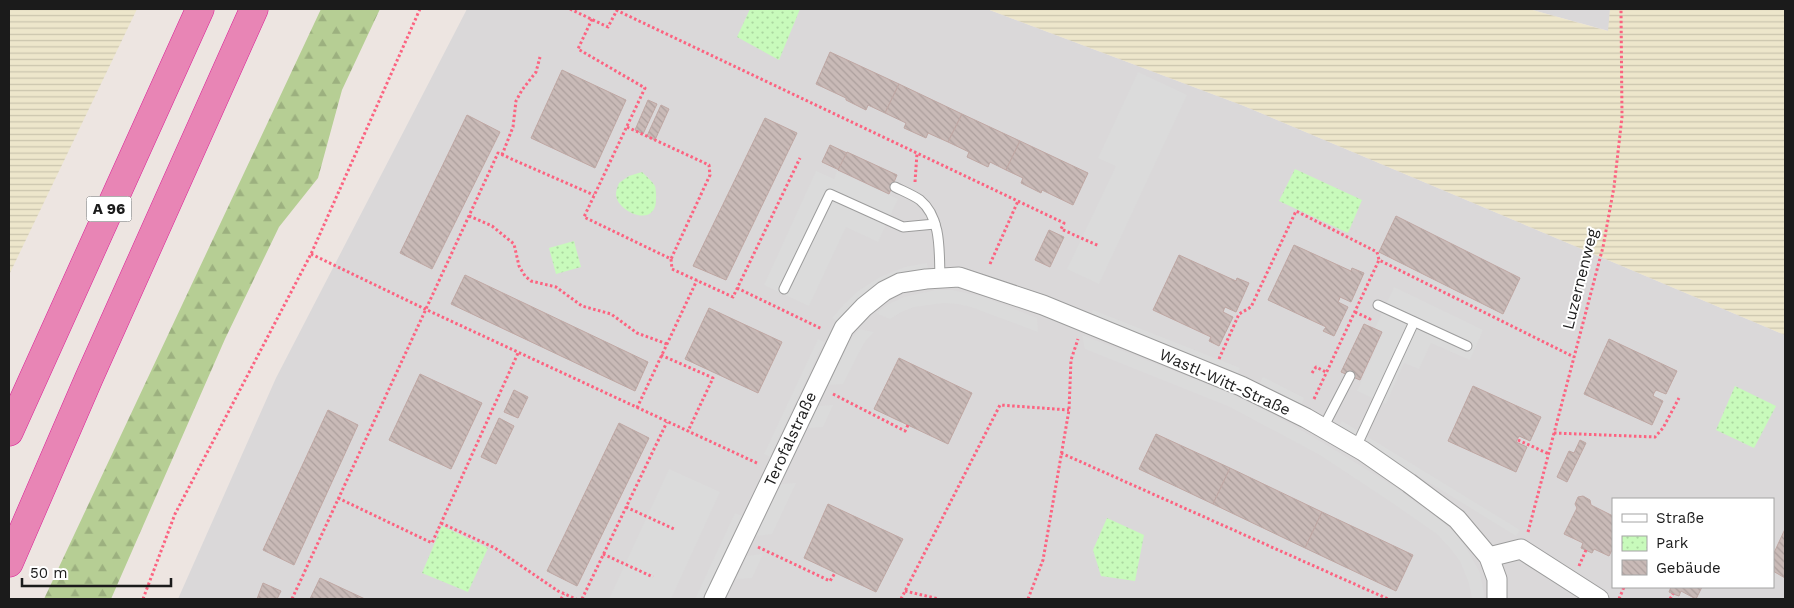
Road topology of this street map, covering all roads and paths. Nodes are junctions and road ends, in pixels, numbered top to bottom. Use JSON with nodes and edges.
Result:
{"nodes":[{"id":1,"x":200,"y":9,"type":"edge"},
{"id":2,"x":254,"y":9,"type":"edge"},
{"id":3,"x":420,"y":9,"type":"edge"},
{"id":4,"x":570,"y":9,"type":"edge"},
{"id":5,"x":617,"y":9,"type":"edge"},
{"id":6,"x":1621,"y":9,"type":"edge"},
{"id":7,"x":592,"y":19,"type":"junction"},
{"id":8,"x":540,"y":57,"type":"dead end"},
{"id":9,"x":627,"y":127,"type":"junction"},
{"id":10,"x":917,"y":153,"type":"junction"},
{"id":11,"x":502,"y":155,"type":"junction"},
{"id":12,"x":800,"y":158,"type":"dead end"},
{"id":13,"x":896,"y":187,"type":"dead end"},
{"id":14,"x":594,"y":196,"type":"junction"},
{"id":15,"x":914,"y":197,"type":"junction"},
{"id":16,"x":1018,"y":201,"type":"junction"},
{"id":17,"x":469,"y":216,"type":"junction"},
{"id":18,"x":935,"y":224,"type":"junction"},
{"id":19,"x":1099,"y":246,"type":"dead end"},
{"id":20,"x":312,"y":254,"type":"junction"},
{"id":21,"x":671,"y":259,"type":"junction"},
{"id":22,"x":1379,"y":260,"type":"junction"},
{"id":23,"x":990,"y":264,"type":"dead end"},
{"id":24,"x":940,"y":278,"type":"junction"},
{"id":25,"x":697,"y":280,"type":"junction"},
{"id":26,"x":737,"y":288,"type":"junction"},
{"id":27,"x":784,"y":289,"type":"dead end"},
{"id":28,"x":884,"y":291,"type":"joint"},
{"id":29,"x":1378,"y":305,"type":"dead end"},
{"id":30,"x":425,"y":310,"type":"junction"},
{"id":31,"x":1085,"y":322,"type":"junction"},
{"id":32,"x":1414,"y":322,"type":"junction"},
{"id":33,"x":839,"y":337,"type":"junction"},
{"id":34,"x":667,"y":344,"type":"junction"},
{"id":35,"x":1467,"y":346,"type":"dead end"},
{"id":36,"x":518,"y":353,"type":"junction"},
{"id":37,"x":661,"y":356,"type":"junction"},
{"id":38,"x":1574,"y":357,"type":"junction"},
{"id":39,"x":1326,"y":372,"type":"junction"},
{"id":40,"x":1212,"y":374,"type":"junction"},
{"id":41,"x":1312,"y":374,"type":"dead end"},
{"id":42,"x":1350,"y":376,"type":"dead end"},
{"id":43,"x":815,"y":385,"type":"junction"},
{"id":44,"x":1678,"y":398,"type":"dead end"},
{"id":45,"x":1314,"y":399,"type":"dead end"},
{"id":46,"x":637,"y":408,"type":"junction"},
{"id":47,"x":1069,"y":410,"type":"junction"},
{"id":48,"x":667,"y":422,"type":"junction"},
{"id":49,"x":908,"y":425,"type":"dead end"},
{"id":50,"x":1323,"y":428,"type":"junction"},
{"id":51,"x":688,"y":431,"type":"junction"},
{"id":52,"x":9,"y":432,"type":"edge"},
{"id":53,"x":1554,"y":433,"type":"junction"},
{"id":54,"x":1518,"y":440,"type":"dead end"},
{"id":55,"x":1356,"y":447,"type":"junction"},
{"id":56,"x":1061,"y":454,"type":"junction"},
{"id":57,"x":1549,"y":454,"type":"junction"},
{"id":58,"x":775,"y":471,"type":"junction"},
{"id":59,"x":338,"y":498,"type":"junction"},
{"id":60,"x":626,"y":507,"type":"junction"},
{"id":61,"x":440,"y":523,"type":"junction"},
{"id":62,"x":674,"y":529,"type":"dead end"},
{"id":63,"x":742,"y":539,"type":"junction"},
{"id":64,"x":1521,"y":549,"type":"junction"},
{"id":65,"x":603,"y":554,"type":"junction"},
{"id":66,"x":1489,"y":557,"type":"junction"},
{"id":67,"x":9,"y":562,"type":"edge"},
{"id":68,"x":834,"y":572,"type":"dead end"},
{"id":69,"x":653,"y":577,"type":"dead end"},
{"id":70,"x":905,"y":591,"type":"junction"},
{"id":71,"x":564,"y":594,"type":"junction"},
{"id":72,"x":1673,"y":594,"type":"dead end"},
{"id":73,"x":142,"y":599,"type":"edge"},
{"id":74,"x":292,"y":599,"type":"edge"},
{"id":75,"x":561,"y":599,"type":"edge"},
{"id":76,"x":576,"y":599,"type":"edge"},
{"id":77,"x":582,"y":599,"type":"edge"},
{"id":78,"x":714,"y":599,"type":"edge"},
{"id":79,"x":901,"y":599,"type":"edge"},
{"id":80,"x":939,"y":599,"type":"edge"},
{"id":81,"x":1028,"y":599,"type":"edge"},
{"id":82,"x":1388,"y":599,"type":"edge"},
{"id":83,"x":1498,"y":599,"type":"edge"},
{"id":84,"x":1599,"y":599,"type":"edge"},
{"id":85,"x":1670,"y":599,"type":"edge"}],
"edges":[{"from":1,"to":52,"type":"highway","number":"A 96"},
{"from":2,"to":67,"type":"highway"},
{"from":3,"to":20,"type":"path"},
{"from":4,"to":7,"type":"path"},
{"from":5,"to":7,"type":"path"},
{"from":5,"to":10,"type":"path"},
{"from":6,"to":38,"type":"path","name":"Luzernenweg"},
{"from":7,"to":9,"type":"path"},
{"from":8,"to":11,"type":"path"},
{"from":9,"to":14,"type":"path"},
{"from":9,"to":21,"type":"path"},
{"from":10,"to":15,"type":"path"},
{"from":10,"to":16,"type":"path"},
{"from":11,"to":14,"type":"path"},
{"from":11,"to":17,"type":"path"},
{"from":12,"to":26,"type":"path"},
{"from":13,"to":15,"type":"lane"},
{"from":14,"to":21,"type":"path"},
{"from":15,"to":18,"type":"lane"},
{"from":16,"to":19,"type":"path"},
{"from":16,"to":23,"type":"path"},
{"from":17,"to":30,"type":"path"},
{"from":17,"to":34,"type":"path"},
{"from":18,"to":24,"type":"lane"},
{"from":18,"to":27,"type":"lane"},
{"from":20,"to":30,"type":"path"},
{"from":20,"to":73,"type":"path"},
{"from":21,"to":25,"type":"path"},
{"from":22,"to":38,"type":"path"},
{"from":22,"to":39,"type":"path"},
{"from":22,"to":40,"type":"path"},
{"from":24,"to":28,"type":"street","name":"Wastl-Witt-Straße"},
{"from":24,"to":31,"type":"street","name":"Wastl-Witt-Straße"},
{"from":25,"to":26,"type":"path"},
{"from":25,"to":34,"type":"path"},
{"from":26,"to":33,"type":"path"},
{"from":28,"to":33,"type":"street","name":"Terofalstraße"},
{"from":29,"to":32,"type":"lane"},
{"from":30,"to":36,"type":"path"},
{"from":30,"to":59,"type":"path"},
{"from":31,"to":40,"type":"street","name":"Wastl-Witt-Straße"},
{"from":31,"to":47,"type":"path"},
{"from":32,"to":35,"type":"lane"},
{"from":32,"to":55,"type":"lane"},
{"from":33,"to":43,"type":"street","name":"Terofalstraße"},
{"from":34,"to":37,"type":"path"},
{"from":36,"to":46,"type":"path"},
{"from":36,"to":61,"type":"path"},
{"from":37,"to":46,"type":"path"},
{"from":37,"to":51,"type":"path"},
{"from":38,"to":53,"type":"path","name":"Luzernenweg"},
{"from":39,"to":41,"type":"path"},
{"from":39,"to":45,"type":"path"},
{"from":40,"to":50,"type":"street","name":"Wastl-Witt-Straße"},
{"from":42,"to":50,"type":"lane"},
{"from":43,"to":49,"type":"path"},
{"from":43,"to":58,"type":"street","name":"Terofalstraße"},
{"from":44,"to":53,"type":"path"},
{"from":46,"to":48,"type":"path"},
{"from":47,"to":56,"type":"path"},
{"from":47,"to":70,"type":"path"},
{"from":48,"to":51,"type":"path"},
{"from":48,"to":60,"type":"path"},
{"from":50,"to":55,"type":"street","name":"Wastl-Witt-Straße"},
{"from":51,"to":58,"type":"path"},
{"from":53,"to":57,"type":"path","name":"Luzernenweg"},
{"from":54,"to":57,"type":"path"},
{"from":55,"to":66,"type":"street","name":"Wastl-Witt-Straße"},
{"from":56,"to":81,"type":"path"},
{"from":56,"to":82,"type":"path"},
{"from":57,"to":64,"type":"path","name":"Luzernenweg"},
{"from":58,"to":63,"type":"street","name":"Terofalstraße"},
{"from":59,"to":61,"type":"path"},
{"from":59,"to":74,"type":"path"},
{"from":60,"to":62,"type":"path"},
{"from":60,"to":65,"type":"path"},
{"from":61,"to":71,"type":"path"},
{"from":63,"to":68,"type":"path"},
{"from":63,"to":78,"type":"street","name":"Terofalstraße"},
{"from":64,"to":66,"type":"street"},
{"from":64,"to":84,"type":"street"},
{"from":65,"to":69,"type":"path"},
{"from":65,"to":77,"type":"path"},
{"from":66,"to":83,"type":"street","name":"Wastl-Witt-Straße"},
{"from":70,"to":79,"type":"path"},
{"from":70,"to":80,"type":"path"},
{"from":71,"to":75,"type":"path"},
{"from":71,"to":76,"type":"path"},
{"from":72,"to":85,"type":"path"}]}
